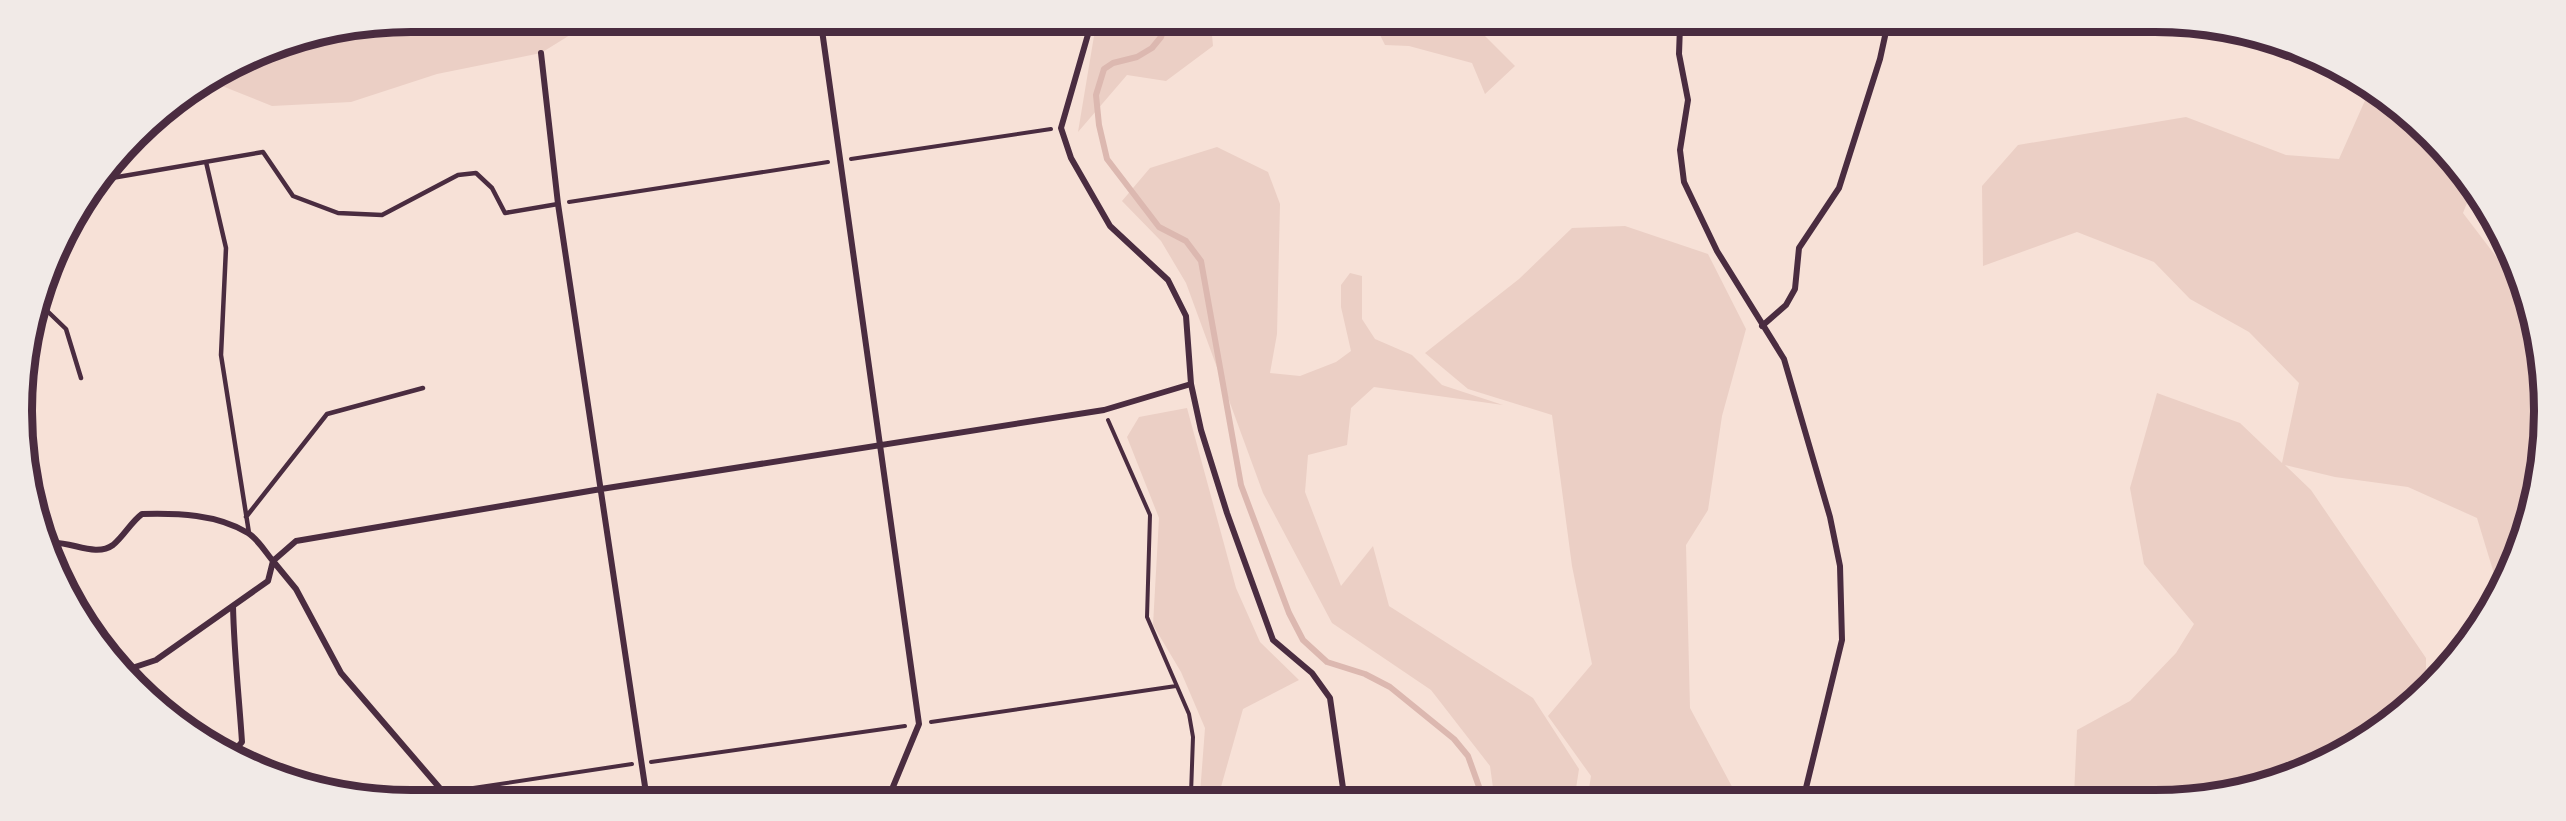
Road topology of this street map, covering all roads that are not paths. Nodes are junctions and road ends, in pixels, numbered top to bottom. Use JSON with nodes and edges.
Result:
{"nodes":[{"id":1,"x":822,"y":32,"type":"edge"},
{"id":2,"x":1089,"y":32,"type":"edge"},
{"id":3,"x":1680,"y":32,"type":"edge"},
{"id":4,"x":1886,"y":32,"type":"edge"},
{"id":5,"x":541,"y":53,"type":"dead end"},
{"id":6,"x":206,"y":162,"type":"junction"},
{"id":7,"x":112,"y":178,"type":"edge"},
{"id":8,"x":558,"y":204,"type":"junction"},
{"id":9,"x":45,"y":309,"type":"edge"},
{"id":10,"x":1762,"y":326,"type":"junction"},
{"id":11,"x":81,"y":378,"type":"dead end"},
{"id":12,"x":1191,"y":384,"type":"junction"},
{"id":13,"x":423,"y":388,"type":"dead end"},
{"id":14,"x":880,"y":445,"type":"junction"},
{"id":15,"x":600,"y":489,"type":"junction"},
{"id":16,"x":246,"y":517,"type":"junction"},
{"id":17,"x":249,"y":533,"type":"junction"},
{"id":18,"x":56,"y":543,"type":"edge"},
{"id":19,"x":273,"y":561,"type":"junction"},
{"id":20,"x":233,"y":606,"type":"junction"},
{"id":21,"x":133,"y":668,"type":"edge"},
{"id":22,"x":237,"y":747,"type":"edge"},
{"id":23,"x":442,"y":790,"type":"edge"},
{"id":24,"x":646,"y":790,"type":"edge"},
{"id":25,"x":892,"y":790,"type":"edge"},
{"id":26,"x":1343,"y":790,"type":"edge"},
{"id":27,"x":1805,"y":790,"type":"edge"}],
"edges":[{"from":1,"to":14,"type":"street"},
{"from":2,"to":12,"type":"street"},
{"from":3,"to":10,"type":"street"},
{"from":4,"to":10,"type":"street"},
{"from":5,"to":8,"type":"street"},
{"from":6,"to":7,"type":"lane"},
{"from":6,"to":8,"type":"lane"},
{"from":6,"to":16,"type":"lane"},
{"from":8,"to":15,"type":"street"},
{"from":9,"to":11,"type":"lane"},
{"from":10,"to":27,"type":"street"},
{"from":12,"to":14,"type":"street"},
{"from":12,"to":26,"type":"street"},
{"from":13,"to":16,"type":"lane"},
{"from":14,"to":15,"type":"street"},
{"from":14,"to":25,"type":"street"},
{"from":15,"to":19,"type":"street"},
{"from":15,"to":24,"type":"street"},
{"from":16,"to":17,"type":"lane"},
{"from":17,"to":18,"type":"street"},
{"from":17,"to":19,"type":"street"},
{"from":19,"to":20,"type":"street"},
{"from":19,"to":23,"type":"street"},
{"from":20,"to":21,"type":"street"},
{"from":20,"to":22,"type":"street"}]}
